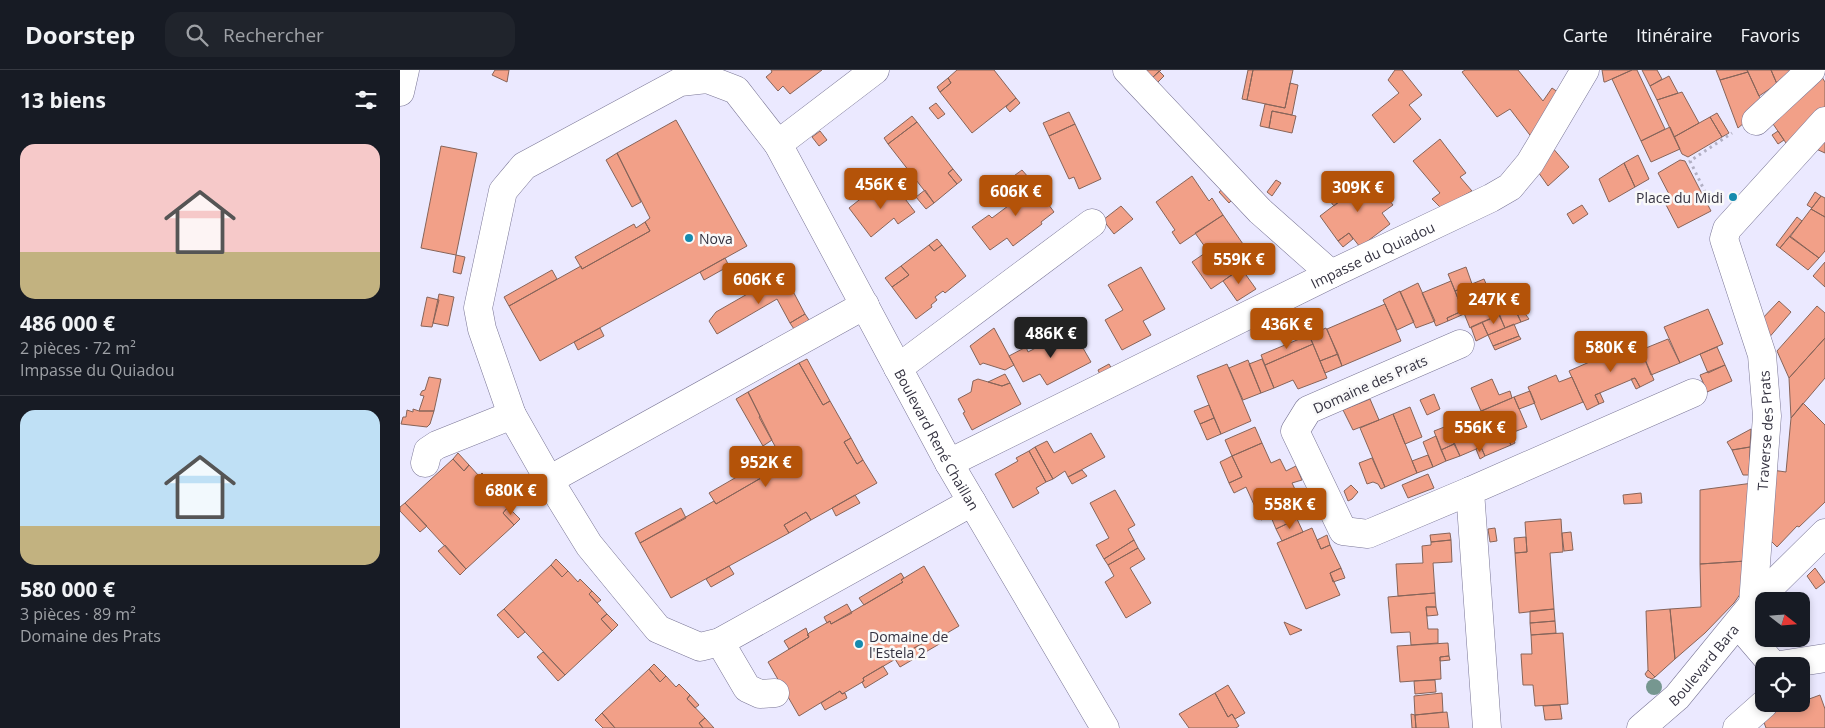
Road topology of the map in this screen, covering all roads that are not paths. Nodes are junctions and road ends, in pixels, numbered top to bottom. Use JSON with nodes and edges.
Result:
{"nodes":[{"id":1,"x":405,"y":70,"type":"edge"},
{"id":2,"x":875,"y":70,"type":"edge"},
{"id":3,"x":1128,"y":70,"type":"edge"},
{"id":4,"x":1586,"y":70,"type":"edge"},
{"id":5,"x":1811,"y":70,"type":"edge"},
{"id":6,"x":400,"y":92,"type":"edge"},
{"id":7,"x":1756,"y":121,"type":"road end"},
{"id":8,"x":1825,"y":121,"type":"edge"},
{"id":9,"x":778,"y":144,"type":"junction"},
{"id":10,"x":1092,"y":223,"type":"dead end"},
{"id":11,"x":1331,"y":274,"type":"junction"},
{"id":12,"x":864,"y":306,"type":"junction"},
{"id":13,"x":1460,"y":344,"type":"dead end"},
{"id":14,"x":898,"y":368,"type":"junction"},
{"id":15,"x":1693,"y":393,"type":"dead end"},
{"id":16,"x":512,"y":415,"type":"junction"},
{"id":17,"x":425,"y":463,"type":"dead end"},
{"id":18,"x":949,"y":463,"type":"junction"},
{"id":19,"x":548,"y":480,"type":"junction"},
{"id":20,"x":1470,"y":491,"type":"junction"},
{"id":21,"x":972,"y":502,"type":"junction"},
{"id":22,"x":1825,"y":533,"type":"edge"},
{"id":23,"x":1746,"y":614,"type":"junction"},
{"id":24,"x":720,"y":642,"type":"junction"},
{"id":25,"x":1769,"y":657,"type":"edge"},
{"id":26,"x":1825,"y":658,"type":"edge"},
{"id":27,"x":1810,"y":660,"type":"edge"},
{"id":28,"x":775,"y":693,"type":"dead end"},
{"id":29,"x":1755,"y":712,"type":"edge"},
{"id":30,"x":1105,"y":728,"type":"edge"},
{"id":31,"x":1487,"y":728,"type":"edge"},
{"id":32,"x":1641,"y":728,"type":"edge"},
{"id":33,"x":1737,"y":728,"type":"edge"}],
"edges":[{"from":1,"to":6,"type":"street"},
{"from":2,"to":9,"type":"street"},
{"from":3,"to":11,"type":"street"},
{"from":4,"to":11,"type":"street","name":"Impasse du Quiadou"},
{"from":5,"to":7,"type":"street"},
{"from":8,"to":23,"type":"street","name":"Traverse des Prats"},
{"from":9,"to":12,"type":"street","name":"Boulevard René Chaillan"},
{"from":9,"to":16,"type":"street","name":"Boulevard René Chaillan"},
{"from":10,"to":14,"type":"street"},
{"from":11,"to":18,"type":"street","name":"Impasse du Quiadou"},
{"from":12,"to":14,"type":"street","name":"Boulevard René Chaillan"},
{"from":12,"to":19,"type":"street"},
{"from":13,"to":20,"type":"street","name":"Domaine des Prats"},
{"from":14,"to":18,"type":"street","name":"Boulevard René Chaillan"},
{"from":15,"to":20,"type":"street","name":"Domaine des Prats"},
{"from":16,"to":17,"type":"street"},
{"from":16,"to":19,"type":"street","name":"Boulevard René Chaillan"},
{"from":18,"to":21,"type":"street","name":"Boulevard René Chaillan"},
{"from":19,"to":24,"type":"street","name":"Boulevard René Chaillan"},
{"from":20,"to":31,"type":"street"},
{"from":21,"to":24,"type":"street"},
{"from":21,"to":30,"type":"street","name":"Boulevard René Chaillan"},
{"from":22,"to":23,"type":"street","name":"Boulevard Bara"},
{"from":23,"to":25,"type":"street"},
{"from":23,"to":32,"type":"street","name":"Boulevard Bara"},
{"from":24,"to":28,"type":"street"},
{"from":26,"to":27,"type":"street"},
{"from":29,"to":33,"type":"street"}]}
